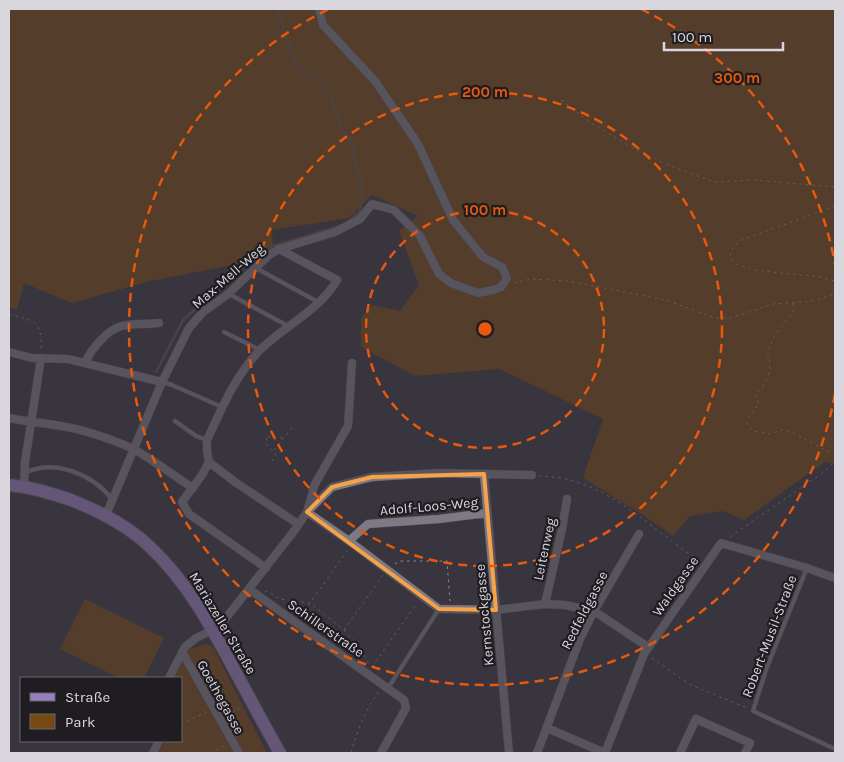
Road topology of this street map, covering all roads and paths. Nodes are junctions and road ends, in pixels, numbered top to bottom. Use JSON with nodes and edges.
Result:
{"nodes":[{"id":1,"x":319,"y":9,"type":"edge"},
{"id":2,"x":561,"y":100,"type":"dead end"},
{"id":3,"x":835,"y":187,"type":"edge"},
{"id":4,"x":835,"y":206,"type":"edge"},
{"id":5,"x":279,"y":249,"type":"junction"},
{"id":6,"x":256,"y":268,"type":"junction"},
{"id":7,"x":835,"y":281,"type":"edge"},
{"id":8,"x":501,"y":287,"type":"junction"},
{"id":9,"x":228,"y":294,"type":"junction"},
{"id":10,"x":835,"y":294,"type":"edge"},
{"id":11,"x":318,"y":302,"type":"junction"},
{"id":12,"x":793,"y":302,"type":"junction"},
{"id":13,"x":9,"y":314,"type":"edge"},
{"id":14,"x":159,"y":323,"type":"dead end"},
{"id":15,"x":288,"y":326,"type":"junction"},
{"id":16,"x":224,"y":332,"type":"dead end"},
{"id":17,"x":260,"y":350,"type":"junction"},
{"id":18,"x":9,"y":352,"type":"edge"},
{"id":19,"x":41,"y":358,"type":"junction"},
{"id":20,"x":85,"y":363,"type":"junction"},
{"id":21,"x":352,"y":363,"type":"dead end"},
{"id":22,"x":162,"y":382,"type":"junction"},
{"id":23,"x":222,"y":407,"type":"junction"},
{"id":24,"x":9,"y":418,"type":"edge"},
{"id":25,"x":175,"y":421,"type":"dead end"},
{"id":26,"x":32,"y":423,"type":"junction"},
{"id":27,"x":292,"y":428,"type":"dead end"},
{"id":28,"x":286,"y":436,"type":"junction"},
{"id":29,"x":207,"y":440,"type":"junction"},
{"id":30,"x":134,"y":450,"type":"junction"},
{"id":31,"x":274,"y":450,"type":"junction"},
{"id":32,"x":835,"y":454,"type":"edge"},
{"id":33,"x":272,"y":461,"type":"dead end"},
{"id":34,"x":209,"y":462,"type":"junction"},
{"id":35,"x":835,"y":462,"type":"edge"},
{"id":36,"x":484,"y":474,"type":"junction"},
{"id":37,"x":532,"y":475,"type":"joint"},
{"id":38,"x":25,"y":480,"type":"junction"},
{"id":39,"x":9,"y":485,"type":"edge"},
{"id":40,"x":193,"y":488,"type":"junction"},
{"id":41,"x":567,"y":499,"type":"dead end"},
{"id":42,"x":112,"y":500,"type":"junction"},
{"id":43,"x":307,"y":512,"type":"junction"},
{"id":44,"x":487,"y":513,"type":"junction"},
{"id":45,"x":106,"y":515,"type":"junction"},
{"id":46,"x":298,"y":524,"type":"junction"},
{"id":47,"x":639,"y":534,"type":"dead end"},
{"id":48,"x":351,"y":542,"type":"junction"},
{"id":49,"x":721,"y":543,"type":"junction"},
{"id":50,"x":705,"y":565,"type":"junction"},
{"id":51,"x":266,"y":568,"type":"junction"},
{"id":52,"x":806,"y":568,"type":"junction"},
{"id":53,"x":387,"y":569,"type":"junction"},
{"id":54,"x":835,"y":578,"type":"edge"},
{"id":55,"x":250,"y":589,"type":"junction"},
{"id":56,"x":258,"y":595,"type":"junction"},
{"id":57,"x":422,"y":596,"type":"junction"},
{"id":58,"x":310,"y":603,"type":"junction"},
{"id":59,"x":545,"y":604,"type":"junction"},
{"id":60,"x":439,"y":609,"type":"junction"},
{"id":61,"x":450,"y":609,"type":"junction"},
{"id":62,"x":496,"y":610,"type":"junction"},
{"id":63,"x":594,"y":611,"type":"junction"},
{"id":64,"x":303,"y":618,"type":"dead end"},
{"id":65,"x":213,"y":630,"type":"junction"},
{"id":66,"x":344,"y":630,"type":"junction"},
{"id":67,"x":646,"y":650,"type":"junction"},
{"id":68,"x":182,"y":652,"type":"junction"},
{"id":69,"x":170,"y":677,"type":"edge"},
{"id":70,"x":385,"y":686,"type":"junction"},
{"id":71,"x":252,"y":702,"type":"junction"},
{"id":72,"x":214,"y":709,"type":"junction"},
{"id":73,"x":753,"y":711,"type":"junction"},
{"id":74,"x":220,"y":720,"type":"junction"},
{"id":75,"x":182,"y":724,"type":"edge"},
{"id":76,"x":547,"y":728,"type":"junction"},
{"id":77,"x":159,"y":742,"type":"edge"},
{"id":78,"x":232,"y":742,"type":"junction"},
{"id":79,"x":835,"y":749,"type":"edge"},
{"id":80,"x":153,"y":753,"type":"edge"},
{"id":81,"x":210,"y":753,"type":"edge"},
{"id":82,"x":239,"y":753,"type":"edge"},
{"id":83,"x":280,"y":753,"type":"edge"},
{"id":84,"x":351,"y":753,"type":"edge"},
{"id":85,"x":381,"y":753,"type":"edge"},
{"id":86,"x":509,"y":753,"type":"edge"},
{"id":87,"x":537,"y":753,"type":"edge"},
{"id":88,"x":605,"y":753,"type":"edge"},
{"id":89,"x":680,"y":753,"type":"edge"},
{"id":90,"x":745,"y":753,"type":"edge"}],
"edges":[{"from":1,"to":8,"type":"street"},
{"from":2,"to":3,"type":"path"},
{"from":4,"to":7,"type":"path"},
{"from":5,"to":6,"type":"street","name":"Max-Mell-Weg"},
{"from":5,"to":8,"type":"street","name":"Max-Mell-Weg"},
{"from":5,"to":11,"type":"street"},
{"from":6,"to":9,"type":"street","name":"Max-Mell-Weg"},
{"from":6,"to":11,"type":"lane"},
{"from":8,"to":12,"type":"path"},
{"from":9,"to":15,"type":"lane"},
{"from":9,"to":22,"type":"street","name":"Max-Mell-Weg"},
{"from":10,"to":12,"type":"path"},
{"from":11,"to":15,"type":"street"},
{"from":12,"to":32,"type":"path"},
{"from":13,"to":19,"type":"path"},
{"from":14,"to":20,"type":"street"},
{"from":15,"to":17,"type":"street"},
{"from":16,"to":17,"type":"lane"},
{"from":17,"to":23,"type":"street"},
{"from":18,"to":19,"type":"street"},
{"from":19,"to":20,"type":"street"},
{"from":19,"to":26,"type":"street"},
{"from":20,"to":22,"type":"street"},
{"from":21,"to":43,"type":"street"},
{"from":22,"to":23,"type":"lane"},
{"from":22,"to":30,"type":"street","name":"Max-Mell-Weg"},
{"from":23,"to":29,"type":"street"},
{"from":24,"to":26,"type":"street"},
{"from":25,"to":29,"type":"lane"},
{"from":26,"to":30,"type":"street"},
{"from":26,"to":38,"type":"street"},
{"from":27,"to":28,"type":"path"},
{"from":28,"to":31,"type":"path"},
{"from":28,"to":31,"type":"path"},
{"from":29,"to":34,"type":"street"},
{"from":30,"to":40,"type":"street"},
{"from":30,"to":42,"type":"street","name":"Max-Mell-Weg"},
{"from":31,"to":33,"type":"path"},
{"from":34,"to":40,"type":"street"},
{"from":34,"to":46,"type":"street"},
{"from":35,"to":49,"type":"path"},
{"from":36,"to":37,"type":"street"},
{"from":36,"to":43,"type":"street"},
{"from":36,"to":44,"type":"street","name":"Kernstockgasse"},
{"from":37,"to":50,"type":"path"},
{"from":38,"to":39,"type":"main road","name":"Mariazeller Straße"},
{"from":38,"to":42,"type":"lane"},
{"from":38,"to":45,"type":"main road","name":"Mariazeller Straße"},
{"from":40,"to":51,"type":"street"},
{"from":41,"to":59,"type":"street","name":"Leitenweg"},
{"from":42,"to":45,"type":"street","name":"Max-Mell-Weg"},
{"from":43,"to":46,"type":"street"},
{"from":43,"to":48,"type":"street"},
{"from":44,"to":48,"type":"street","name":"Adolf-Loos-Weg"},
{"from":44,"to":62,"type":"street","name":"Kernstockgasse"},
{"from":45,"to":65,"type":"main road","name":"Mariazeller Straße"},
{"from":46,"to":51,"type":"street"},
{"from":47,"to":63,"type":"street","name":"Redfeldgasse"},
{"from":48,"to":53,"type":"street"},
{"from":48,"to":58,"type":"path"},
{"from":49,"to":50,"type":"street","name":"Waldgasse"},
{"from":49,"to":52,"type":"street"},
{"from":50,"to":67,"type":"street","name":"Waldgasse"},
{"from":51,"to":55,"type":"street"},
{"from":52,"to":54,"type":"street"},
{"from":52,"to":73,"type":"lane","name":"Robert-Musil-Straße"},
{"from":53,"to":57,"type":"street"},
{"from":53,"to":61,"type":"path"},
{"from":53,"to":66,"type":"path"},
{"from":55,"to":56,"type":"street","name":"Schillerstraße"},
{"from":55,"to":65,"type":"street"},
{"from":56,"to":58,"type":"path"},
{"from":56,"to":70,"type":"street","name":"Schillerstraße"},
{"from":57,"to":60,"type":"street"},
{"from":57,"to":66,"type":"path"},
{"from":58,"to":64,"type":"path"},
{"from":58,"to":66,"type":"path"},
{"from":59,"to":62,"type":"street"},
{"from":59,"to":63,"type":"street"},
{"from":60,"to":61,"type":"street"},
{"from":60,"to":70,"type":"lane"},
{"from":61,"to":62,"type":"street"},
{"from":62,"to":86,"type":"street","name":"Kernstockgasse"},
{"from":63,"to":67,"type":"street"},
{"from":63,"to":76,"type":"street","name":"Redfeldgasse"},
{"from":65,"to":68,"type":"street"},
{"from":65,"to":71,"type":"main road","name":"Mariazeller Straße"},
{"from":67,"to":73,"type":"path"},
{"from":67,"to":88,"type":"street","name":"Waldgasse"},
{"from":68,"to":69,"type":"street"},
{"from":68,"to":72,"type":"street","name":"Goethegasse"},
{"from":70,"to":84,"type":"path"},
{"from":70,"to":85,"type":"street","name":"Schillerstraße"},
{"from":71,"to":74,"type":"path"},
{"from":71,"to":83,"type":"main road","name":"Mariazeller Straße"},
{"from":72,"to":74,"type":"street","name":"Goethegasse"},
{"from":72,"to":75,"type":"path"},
{"from":73,"to":79,"type":"lane","name":"Robert-Musil-Straße"},
{"from":74,"to":78,"type":"street","name":"Goethegasse"},
{"from":76,"to":87,"type":"street","name":"Redfeldgasse"},
{"from":76,"to":88,"type":"street"},
{"from":77,"to":80,"type":"street"},
{"from":78,"to":81,"type":"path"},
{"from":78,"to":82,"type":"street","name":"Goethegasse"},
{"from":89,"to":90,"type":"street"}]}
